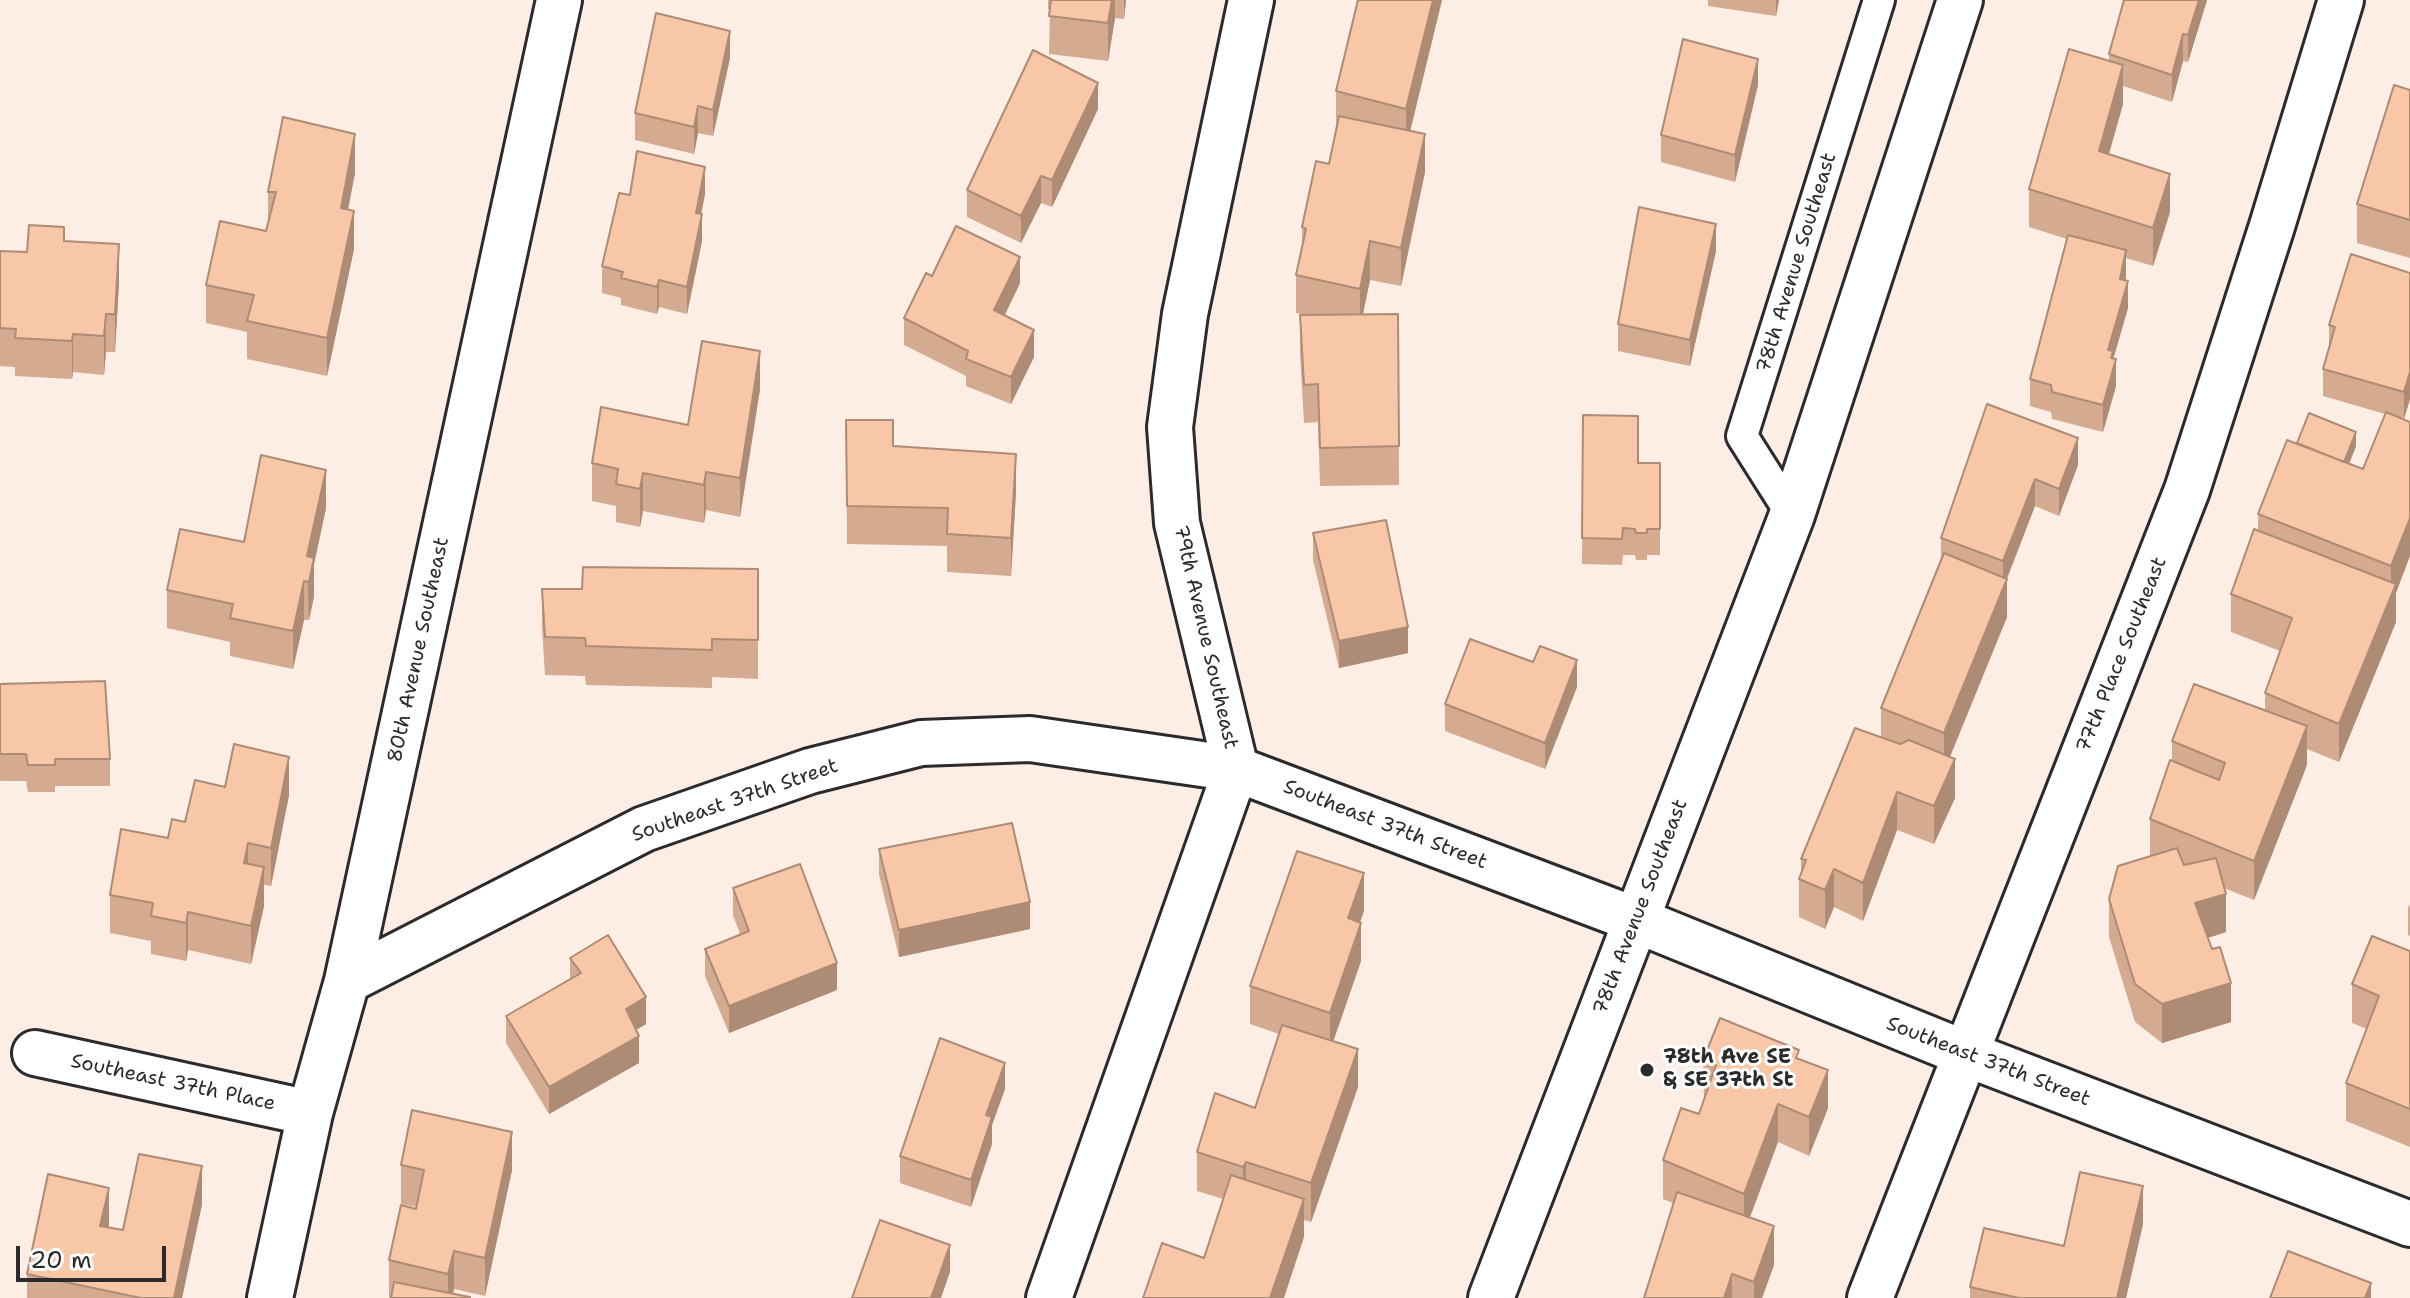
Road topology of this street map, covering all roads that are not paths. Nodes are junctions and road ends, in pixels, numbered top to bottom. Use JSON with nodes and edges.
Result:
{"nodes":[{"id":1,"x":559,"y":0,"type":"edge"},
{"id":2,"x":1251,"y":0,"type":"edge"},
{"id":3,"x":1879,"y":0,"type":"edge"},
{"id":4,"x":1960,"y":0,"type":"edge"},
{"id":5,"x":2341,"y":0,"type":"edge"},
{"id":6,"x":1792,"y":515,"type":"junction"},
{"id":7,"x":1236,"y":769,"type":"junction"},
{"id":8,"x":1636,"y":920,"type":"junction"},
{"id":9,"x":347,"y":981,"type":"junction"},
{"id":10,"x":35,"y":1053,"type":"dead end"},
{"id":11,"x":1964,"y":1053,"type":"junction"},
{"id":12,"x":310,"y":1113,"type":"junction"},
{"id":13,"x":2410,"y":1224,"type":"edge"},
{"id":14,"x":270,"y":1298,"type":"edge"},
{"id":15,"x":1049,"y":1298,"type":"edge"},
{"id":16,"x":1491,"y":1298,"type":"edge"},
{"id":17,"x":1870,"y":1298,"type":"edge"}],
"edges":[{"from":1,"to":9,"type":"street","name":"80th Avenue Southeast"},
{"from":2,"to":7,"type":"street","name":"79th Avenue Southeast"},
{"from":3,"to":6,"type":"lane","name":"78th Avenue Southeast"},
{"from":4,"to":6,"type":"street","name":"78th Avenue Southeast"},
{"from":5,"to":11,"type":"street","name":"77th Place Southeast"},
{"from":6,"to":8,"type":"street","name":"78th Avenue Southeast"},
{"from":7,"to":8,"type":"street","name":"Southeast 37th Street"},
{"from":7,"to":9,"type":"street","name":"Southeast 37th Street"},
{"from":7,"to":15,"type":"street","name":"79th Avenue Southeast"},
{"from":8,"to":11,"type":"street","name":"Southeast 37th Street"},
{"from":8,"to":16,"type":"street","name":"78th Avenue Southeast"},
{"from":9,"to":12,"type":"street","name":"80th Avenue Southeast"},
{"from":10,"to":12,"type":"street","name":"Southeast 37th Place"},
{"from":11,"to":13,"type":"street","name":"Southeast 37th Street"},
{"from":11,"to":17,"type":"street","name":"77th Place Southeast"},
{"from":12,"to":14,"type":"street","name":"80th Avenue Southeast"}]}
